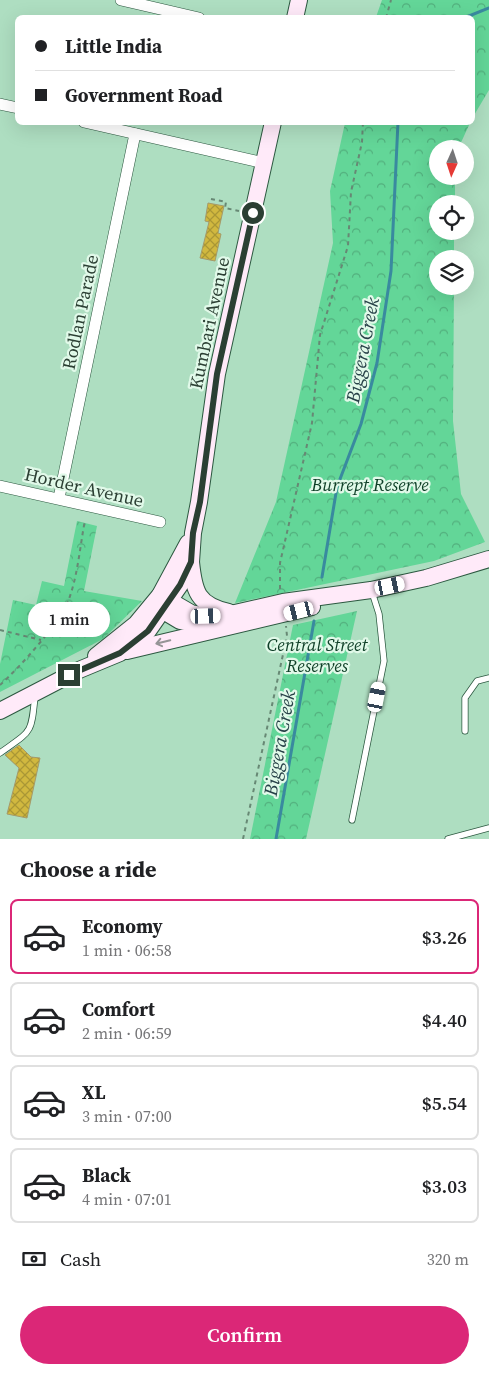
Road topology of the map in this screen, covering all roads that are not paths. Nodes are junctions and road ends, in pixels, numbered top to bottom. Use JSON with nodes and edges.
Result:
{"nodes":[{"id":1,"x":122,"y":0,"type":"edge"},
{"id":2,"x":299,"y":0,"type":"edge"},
{"id":3,"x":186,"y":15,"type":"edge"},
{"id":4,"x":296,"y":15,"type":"edge"},
{"id":5,"x":0,"y":104,"type":"edge"},
{"id":6,"x":15,"y":107,"type":"edge"},
{"id":7,"x":97,"y":125,"type":"edge"},
{"id":8,"x":272,"y":125,"type":"edge"},
{"id":9,"x":135,"y":134,"type":"junction"},
{"id":10,"x":264,"y":163,"type":"junction"},
{"id":11,"x":0,"y":486,"type":"edge"},
{"id":12,"x":59,"y":498,"type":"junction"},
{"id":13,"x":160,"y":522,"type":"dead end"},
{"id":14,"x":193,"y":533,"type":"junction"},
{"id":15,"x":489,"y":559,"type":"edge"},
{"id":16,"x":191,"y":562,"type":"junction"},
{"id":17,"x":371,"y":590,"type":"junction"},
{"id":18,"x":161,"y":603,"type":"junction"},
{"id":19,"x":242,"y":617,"type":"junction"},
{"id":20,"x":120,"y":653,"type":"junction"},
{"id":21,"x":79,"y":670,"type":"junction"},
{"id":22,"x":489,"y":678,"type":"edge"},
{"id":23,"x":35,"y":692,"type":"junction"},
{"id":24,"x":0,"y":711,"type":"edge"},
{"id":25,"x":465,"y":731,"type":"dead end"},
{"id":26,"x":0,"y":753,"type":"edge"},
{"id":27,"x":352,"y":820,"type":"dead end"},
{"id":28,"x":489,"y":828,"type":"edge"},
{"id":29,"x":448,"y":839,"type":"edge"}],
"edges":[{"from":1,"to":3,"type":"street"},
{"from":2,"to":4,"type":"main road"},
{"from":5,"to":6,"type":"street"},
{"from":7,"to":9,"type":"street"},
{"from":8,"to":10,"type":"main road","name":"Kumbari Avenue"},
{"from":9,"to":10,"type":"street"},
{"from":9,"to":12,"type":"street","name":"Rodlan Parade"},
{"from":10,"to":14,"type":"main road","name":"Kumbari Avenue"},
{"from":11,"to":12,"type":"street","name":"Horder Avenue"},
{"from":12,"to":13,"type":"street","name":"Horder Avenue"},
{"from":14,"to":16,"type":"main road","name":"Kumbari Avenue"},
{"from":14,"to":18,"type":"main road","name":"Kumbari Avenue"},
{"from":15,"to":17,"type":"main road"},
{"from":16,"to":18,"type":"main road","name":"Kumbari Avenue"},
{"from":16,"to":19,"type":"main road"},
{"from":17,"to":19,"type":"main road"},
{"from":17,"to":27,"type":"lane"},
{"from":18,"to":19,"type":"main road"},
{"from":18,"to":20,"type":"main road"},
{"from":18,"to":21,"type":"main road"},
{"from":19,"to":20,"type":"main road","one_way":true},
{"from":20,"to":21,"type":"main road"},
{"from":21,"to":23,"type":"main road"},
{"from":22,"to":25,"type":"lane"},
{"from":23,"to":24,"type":"main road"},
{"from":23,"to":26,"type":"lane"},
{"from":28,"to":29,"type":"lane"}]}
